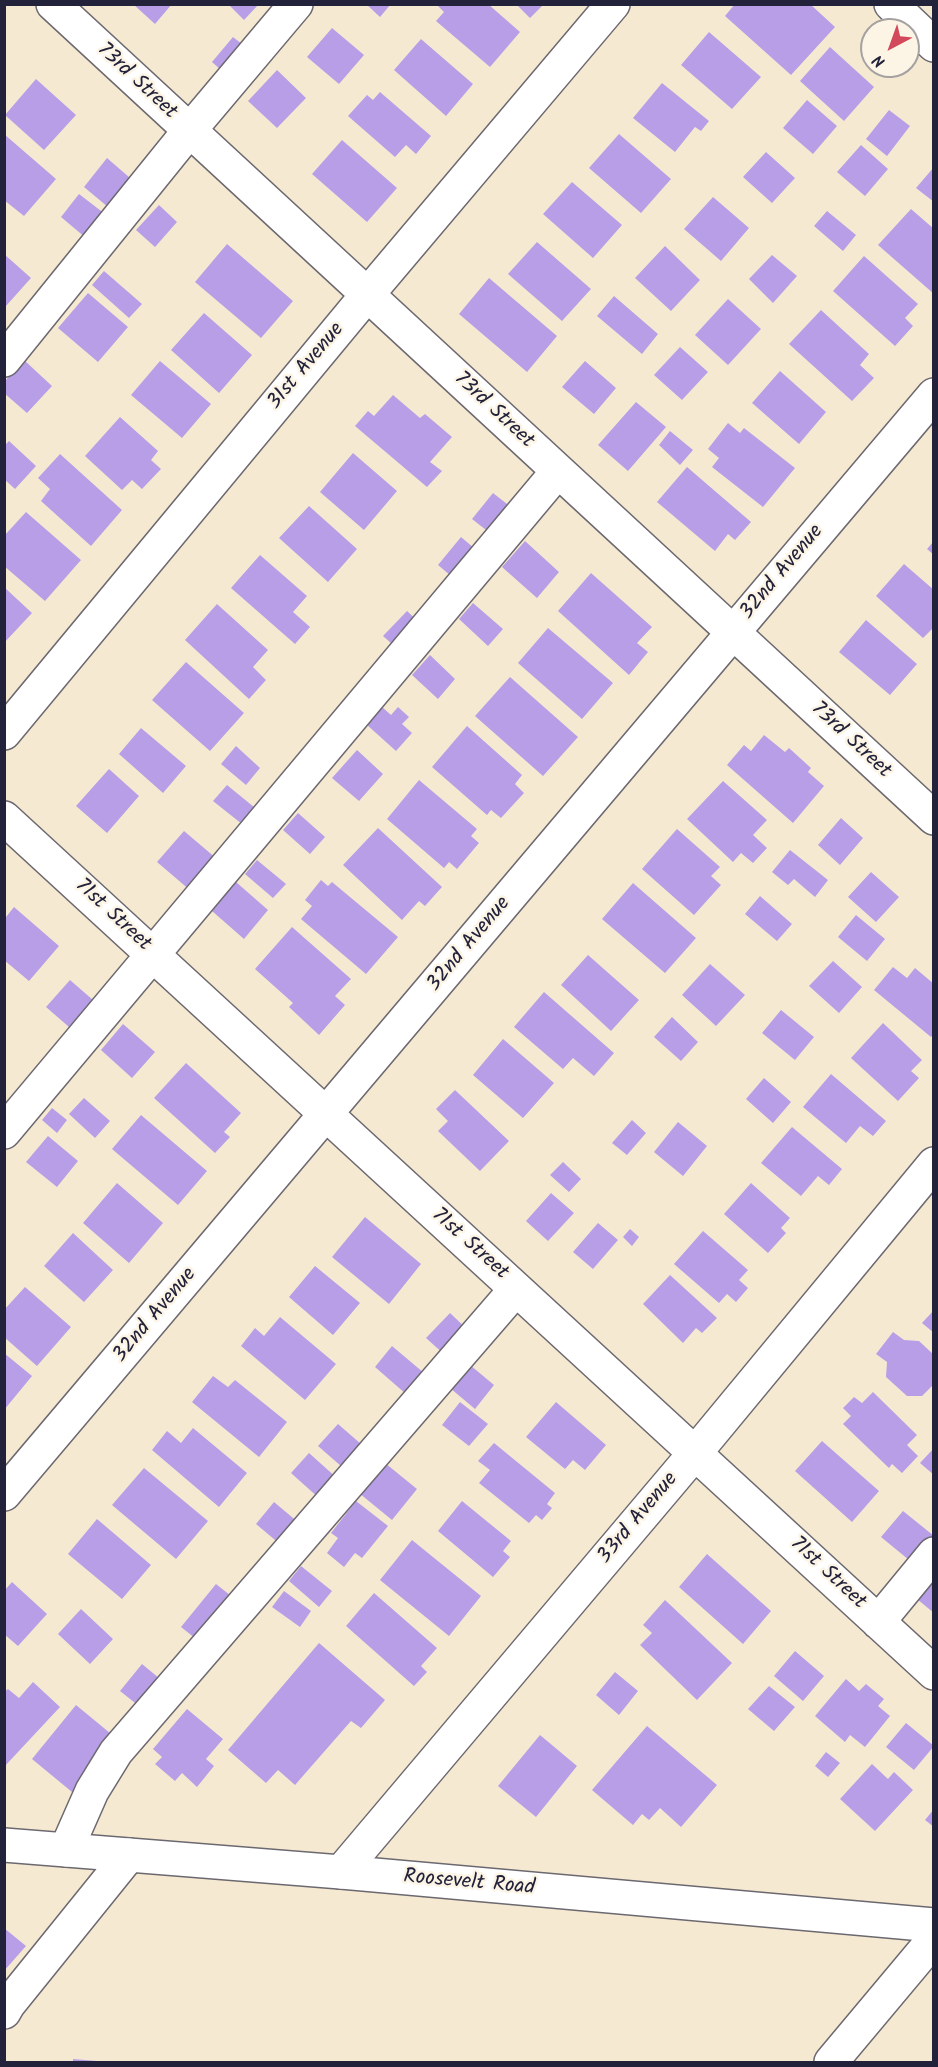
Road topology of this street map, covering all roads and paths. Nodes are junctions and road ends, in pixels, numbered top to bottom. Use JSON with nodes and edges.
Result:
{"nodes":[{"id":1,"x":53,"y":4,"type":"edge"},
{"id":2,"x":296,"y":4,"type":"edge"},
{"id":3,"x":613,"y":4,"type":"edge"},
{"id":4,"x":891,"y":4,"type":"edge"},
{"id":5,"x":933,"y":45,"type":"edge"},
{"id":6,"x":189,"y":131,"type":"junction"},
{"id":7,"x":367,"y":295,"type":"junction"},
{"id":8,"x":4,"y":360,"type":"edge"},
{"id":9,"x":933,"y":395,"type":"edge"},
{"id":10,"x":558,"y":471,"type":"junction"},
{"id":11,"x":733,"y":633,"type":"junction"},
{"id":12,"x":4,"y":733,"type":"edge"},
{"id":13,"x":4,"y":818,"type":"edge"},
{"id":14,"x":933,"y":818,"type":"edge"},
{"id":15,"x":152,"y":954,"type":"junction"},
{"id":16,"x":326,"y":1114,"type":"junction"},
{"id":17,"x":4,"y":1132,"type":"edge"},
{"id":18,"x":933,"y":1164,"type":"edge"},
{"id":19,"x":516,"y":1289,"type":"junction"},
{"id":20,"x":694,"y":1453,"type":"junction"},
{"id":21,"x":4,"y":1494,"type":"edge"},
{"id":22,"x":933,"y":1554,"type":"edge"},
{"id":23,"x":878,"y":1622,"type":"junction"},
{"id":24,"x":933,"y":1673,"type":"edge"},
{"id":25,"x":4,"y":1845,"type":"edge"},
{"id":26,"x":66,"y":1850,"type":"junction"},
{"id":27,"x":129,"y":1855,"type":"junction"},
{"id":28,"x":342,"y":1872,"type":"junction"},
{"id":29,"x":933,"y":1925,"type":"edge"},
{"id":30,"x":933,"y":1939,"type":"edge"},
{"id":31,"x":4,"y":2012,"type":"edge"},
{"id":32,"x":831,"y":2062,"type":"edge"}],
"edges":[{"from":1,"to":6,"type":"street","name":"73rd Street"},
{"from":2,"to":6,"type":"street"},
{"from":3,"to":7,"type":"street","name":"31st Avenue"},
{"from":4,"to":5,"type":"street"},
{"from":6,"to":7,"type":"street","name":"73rd Street"},
{"from":6,"to":8,"type":"street"},
{"from":7,"to":10,"type":"street","name":"73rd Street"},
{"from":7,"to":12,"type":"street","name":"31st Avenue"},
{"from":9,"to":11,"type":"street","name":"32nd Avenue"},
{"from":10,"to":11,"type":"street","name":"73rd Street"},
{"from":10,"to":15,"type":"street"},
{"from":11,"to":14,"type":"street","name":"73rd Street"},
{"from":11,"to":16,"type":"street","name":"32nd Avenue"},
{"from":13,"to":15,"type":"street","name":"71st Street"},
{"from":15,"to":16,"type":"street","name":"71st Street"},
{"from":15,"to":17,"type":"street"},
{"from":16,"to":19,"type":"street","name":"71st Street"},
{"from":16,"to":21,"type":"street","name":"32nd Avenue"},
{"from":18,"to":20,"type":"street","name":"33rd Avenue"},
{"from":19,"to":20,"type":"street","name":"71st Street"},
{"from":19,"to":26,"type":"street"},
{"from":20,"to":23,"type":"street","name":"71st Street"},
{"from":20,"to":28,"type":"street","name":"33rd Avenue"},
{"from":22,"to":23,"type":"street"},
{"from":23,"to":24,"type":"street","name":"71st Street"},
{"from":25,"to":26,"type":"street","name":"Roosevelt Road"},
{"from":26,"to":27,"type":"street","name":"Roosevelt Road"},
{"from":27,"to":28,"type":"street","name":"Roosevelt Road"},
{"from":27,"to":31,"type":"street"},
{"from":28,"to":29,"type":"street","name":"Roosevelt Road"},
{"from":30,"to":32,"type":"street"}]}
